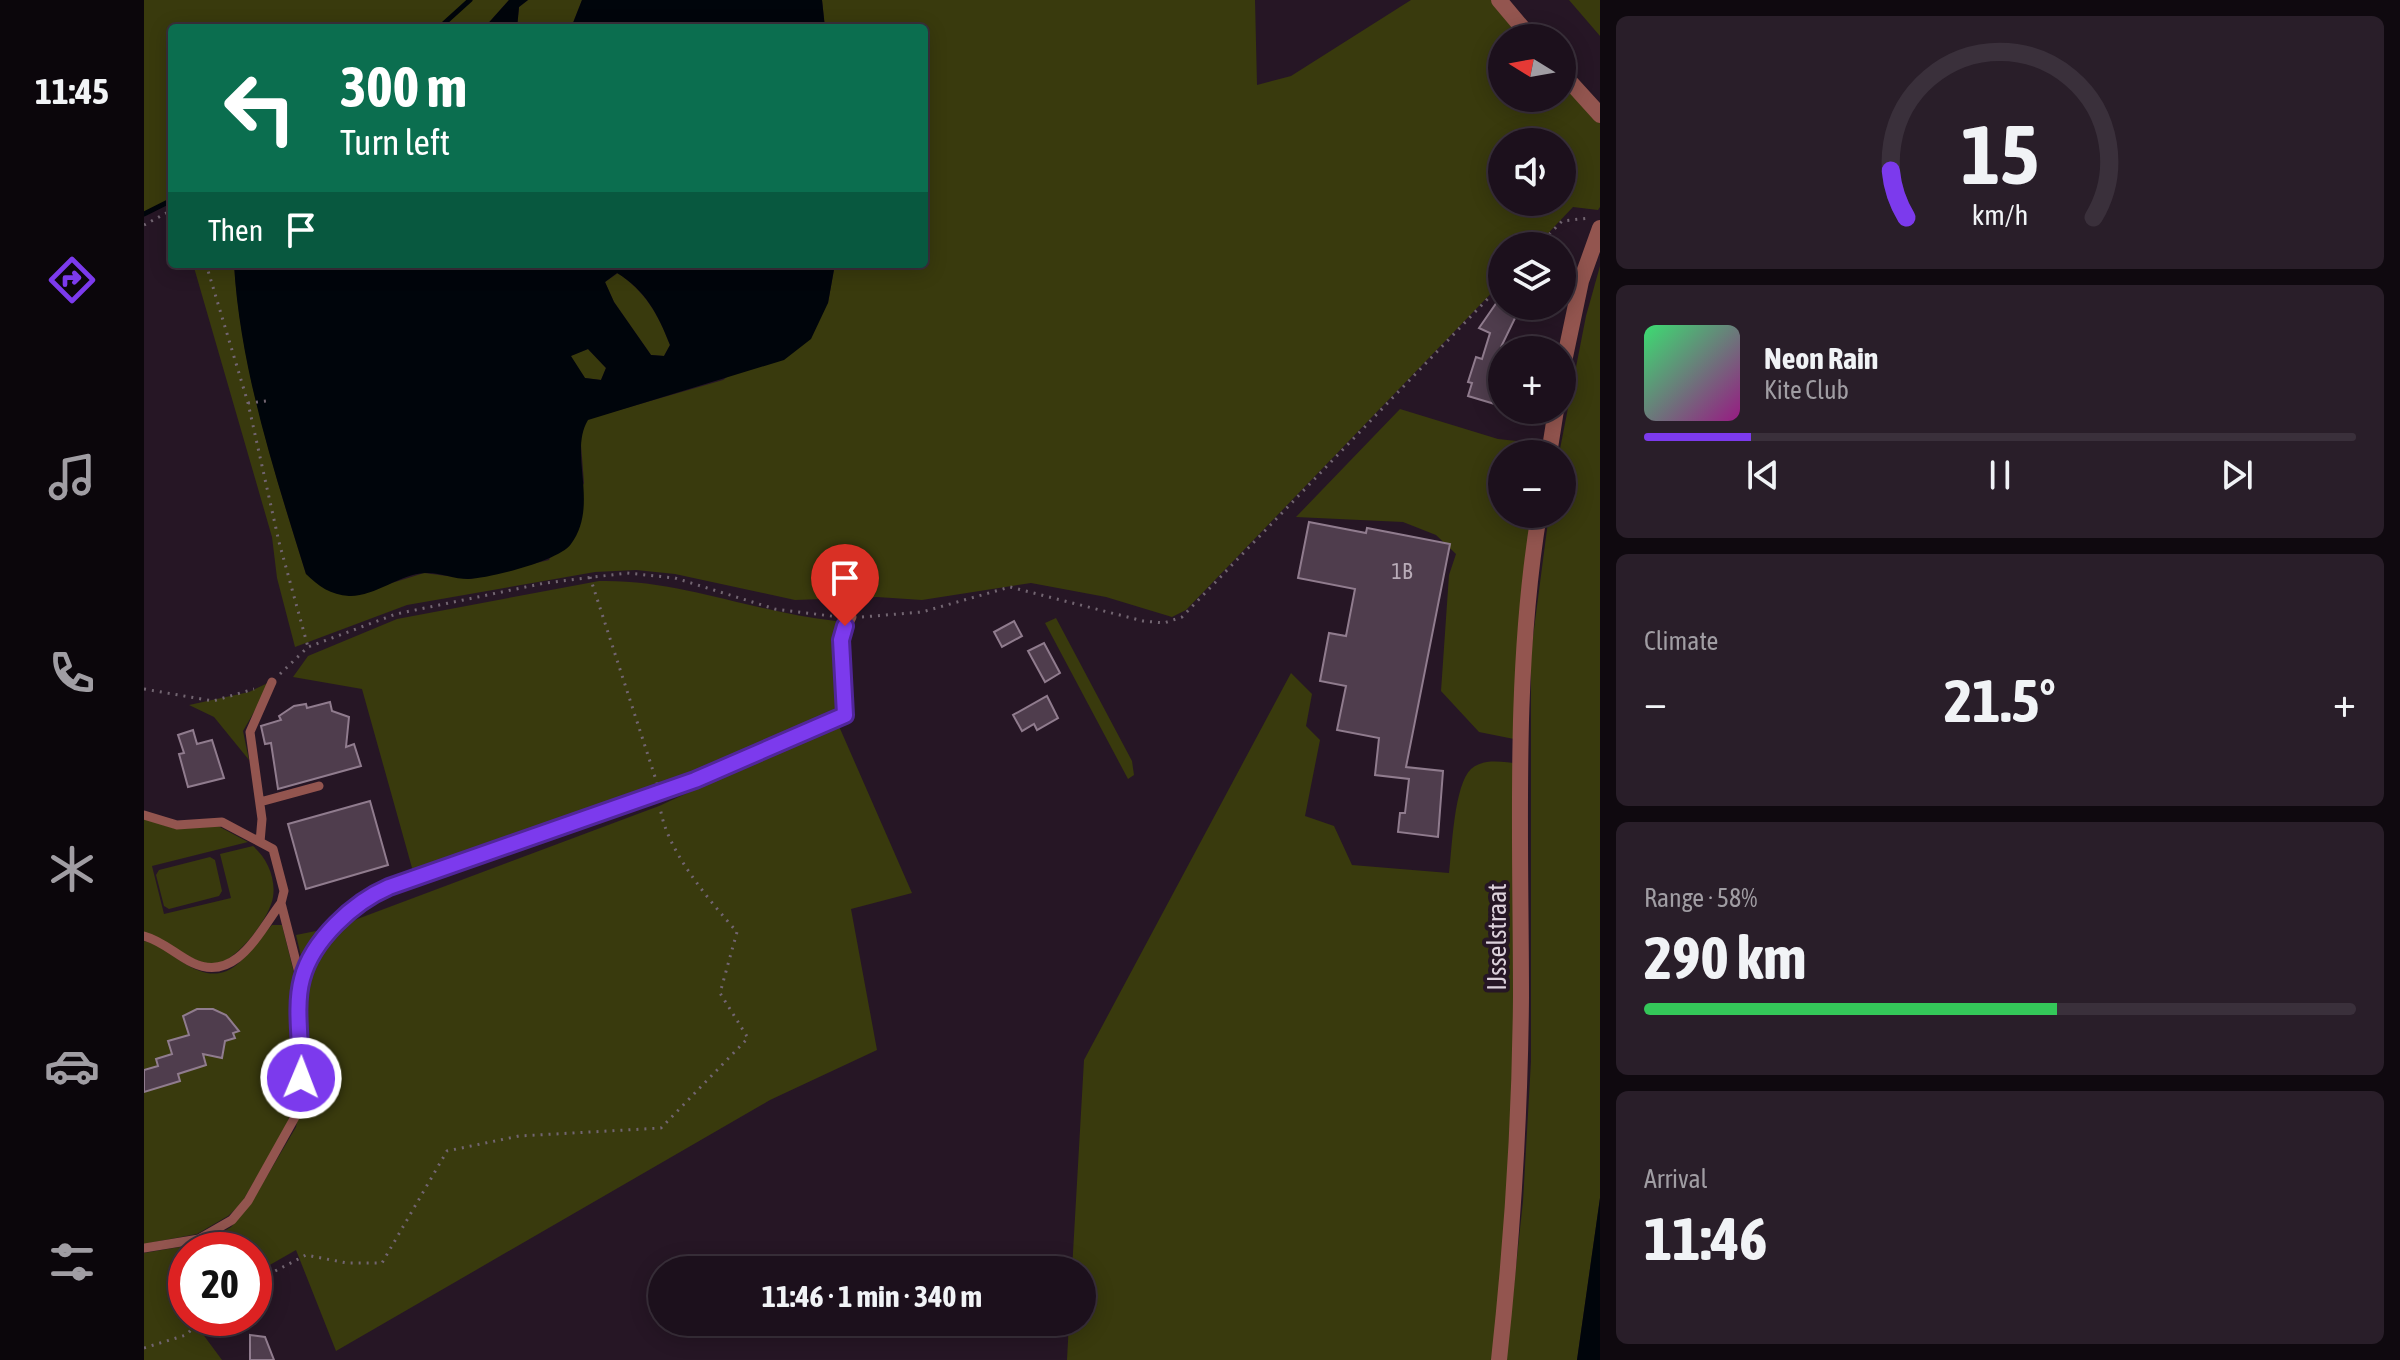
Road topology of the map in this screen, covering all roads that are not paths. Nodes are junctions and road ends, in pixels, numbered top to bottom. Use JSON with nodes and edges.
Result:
{"nodes":[{"id":1,"x":1499,"y":0,"type":"edge"},
{"id":2,"x":1519,"y":24,"type":"edge"},
{"id":3,"x":1576,"y":88,"type":"edge"},
{"id":4,"x":1600,"y":115,"type":"edge"},
{"id":5,"x":1600,"y":228,"type":"edge"},
{"id":6,"x":1569,"y":336,"type":"edge"},
{"id":7,"x":1537,"y":528,"type":"edge"},
{"id":8,"x":852,"y":617,"type":"road end"},
{"id":9,"x":272,"y":682,"type":"road end"},
{"id":10,"x":319,"y":786,"type":"dead end"},
{"id":11,"x":260,"y":802,"type":"junction"},
{"id":12,"x":144,"y":815,"type":"edge"},
{"id":13,"x":260,"y":842,"type":"junction"},
{"id":14,"x":281,"y":903,"type":"junction"},
{"id":15,"x":144,"y":936,"type":"edge"},
{"id":16,"x":301,"y":981,"type":"junction"},
{"id":17,"x":144,"y":1248,"type":"edge"},
{"id":18,"x":1499,"y":1360,"type":"edge"}],
"edges":[{"from":1,"to":2,"type":"street"},
{"from":3,"to":4,"type":"street"},
{"from":5,"to":6,"type":"street"},
{"from":7,"to":18,"type":"street","name":"IJsselstraat"},
{"from":8,"to":16,"type":"lane"},
{"from":9,"to":11,"type":"lane"},
{"from":10,"to":11,"type":"lane"},
{"from":11,"to":13,"type":"lane"},
{"from":12,"to":13,"type":"lane"},
{"from":13,"to":14,"type":"lane"},
{"from":14,"to":15,"type":"lane"},
{"from":14,"to":16,"type":"lane"},
{"from":16,"to":17,"type":"lane"}]}
